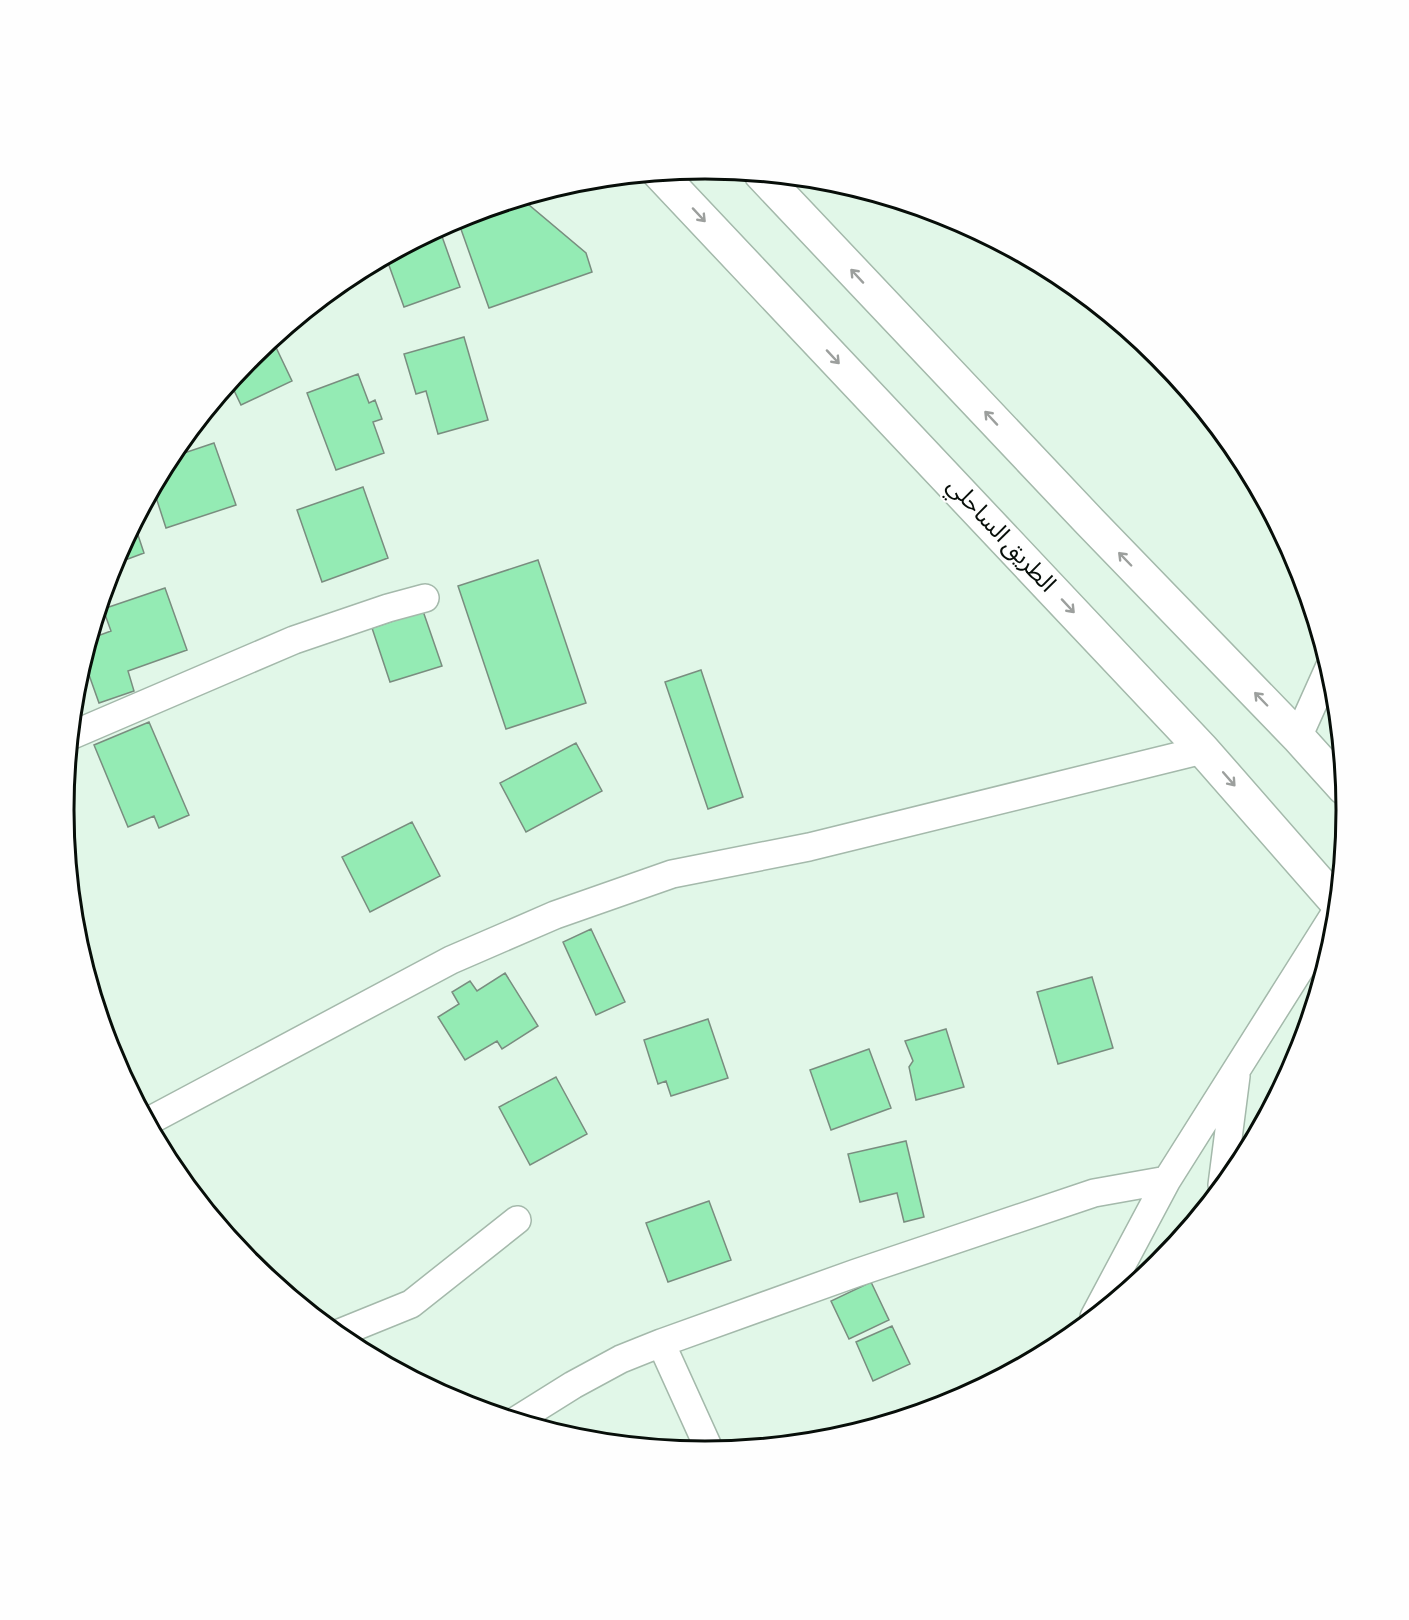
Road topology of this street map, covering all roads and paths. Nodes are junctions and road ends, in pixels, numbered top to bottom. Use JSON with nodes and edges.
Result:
{"nodes":[{"id":1,"x":666,"y":180,"type":"edge"},
{"id":2,"x":769,"y":182,"type":"edge"},
{"id":3,"x":424,"y":598,"type":"dead end"},
{"id":4,"x":1322,"y":683,"type":"edge"},
{"id":5,"x":79,"y":732,"type":"edge"},
{"id":6,"x":1298,"y":737,"type":"junction"},
{"id":7,"x":1203,"y":750,"type":"junction"},
{"id":8,"x":1334,"y":777,"type":"edge"},
{"id":9,"x":1330,"y":895,"type":"edge"},
{"id":10,"x":1323,"y":933,"type":"edge"},
{"id":11,"x":1237,"y":1070,"type":"junction"},
{"id":12,"x":154,"y":1118,"type":"edge"},
{"id":13,"x":1224,"y":1167,"type":"edge"},
{"id":14,"x":1167,"y":1180,"type":"junction"},
{"id":15,"x":517,"y":1220,"type":"dead end"},
{"id":16,"x":1104,"y":1298,"type":"edge"},
{"id":17,"x":347,"y":1330,"type":"edge"},
{"id":18,"x":661,"y":1342,"type":"junction"},
{"id":19,"x":525,"y":1415,"type":"edge"},
{"id":20,"x":705,"y":1441,"type":"edge"}],
"edges":[{"from":1,"to":7,"type":"highway","name":"الطريق الساحلي","one_way":true},
{"from":6,"to":2,"type":"highway","one_way":true},
{"from":3,"to":5,"type":"street"},
{"from":4,"to":6,"type":"street"},
{"from":6,"to":8,"type":"highway"},
{"from":7,"to":9,"type":"highway","name":"الطريق الساحلي","one_way":true},
{"from":7,"to":12,"type":"street"},
{"from":10,"to":11,"type":"street"},
{"from":11,"to":13,"type":"street"},
{"from":11,"to":14,"type":"street"},
{"from":14,"to":16,"type":"street"},
{"from":14,"to":18,"type":"street"},
{"from":15,"to":17,"type":"street"},
{"from":18,"to":19,"type":"street"},
{"from":18,"to":20,"type":"street"}]}
